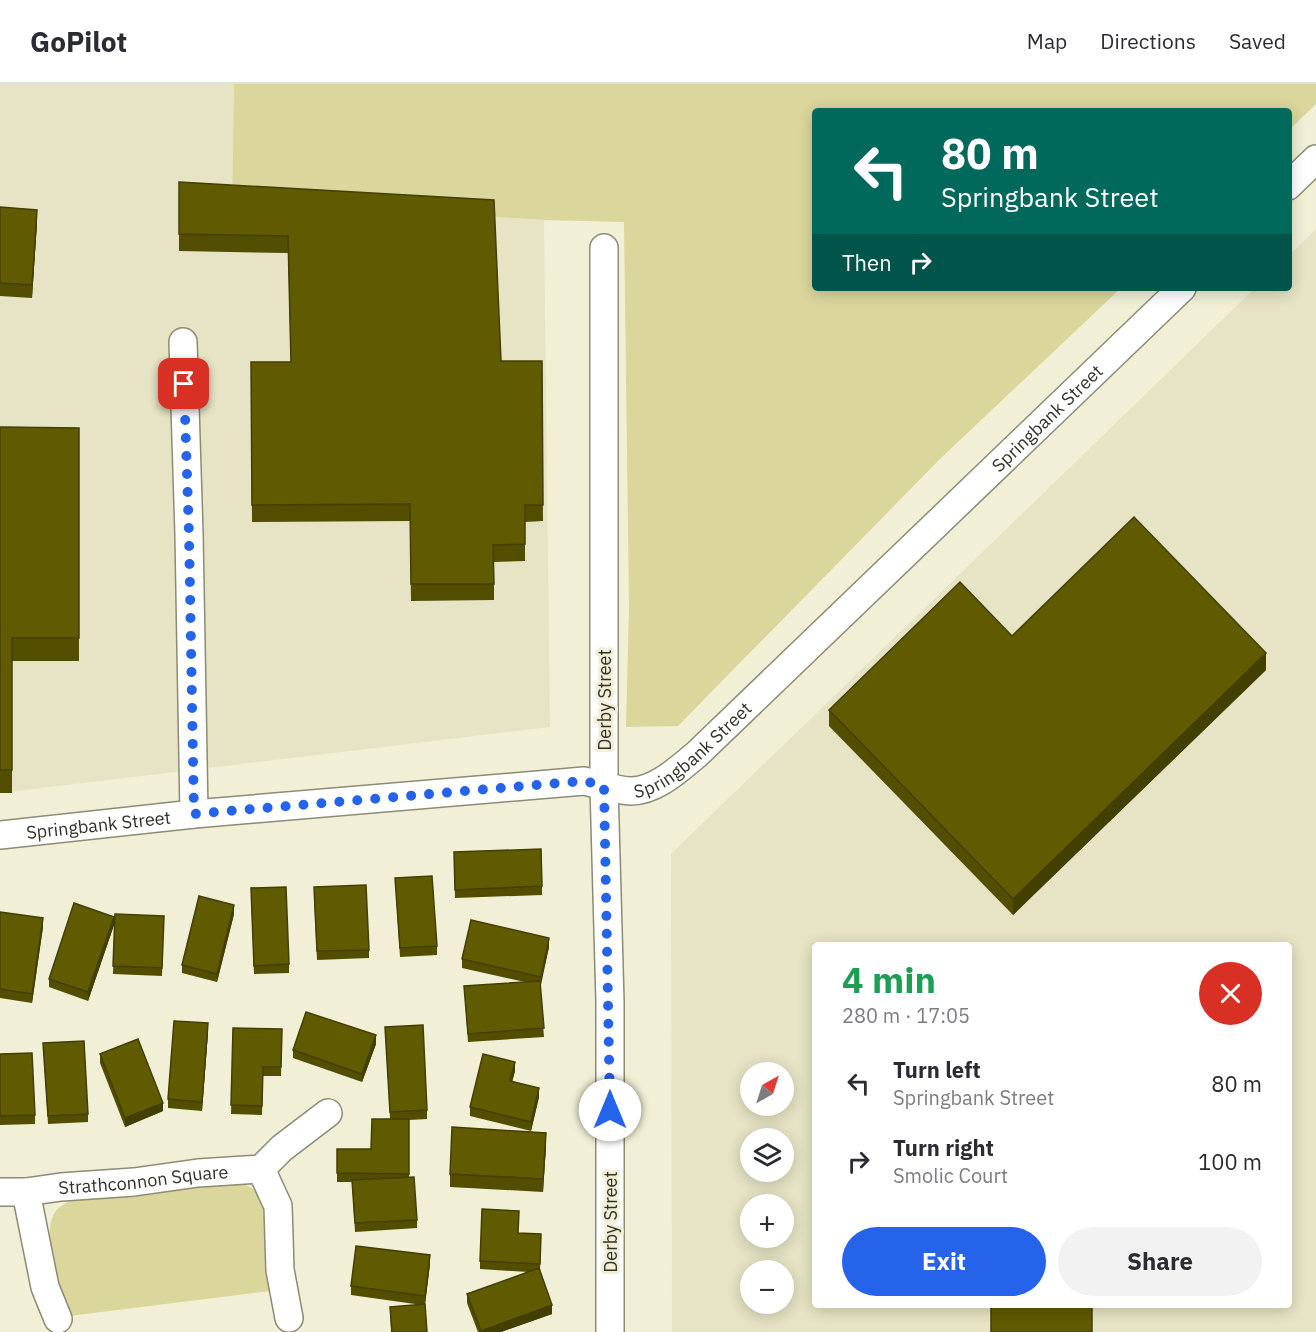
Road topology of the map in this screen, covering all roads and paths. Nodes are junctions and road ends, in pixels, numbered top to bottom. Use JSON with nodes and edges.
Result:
{"nodes":[{"id":1,"x":1316,"y":159,"type":"edge"},
{"id":2,"x":1292,"y":182,"type":"edge"},
{"id":3,"x":604,"y":248,"type":"dead end"},
{"id":4,"x":1179,"y":291,"type":"edge"},
{"id":5,"x":183,"y":342,"type":"dead end"},
{"id":6,"x":604,"y":786,"type":"junction"},
{"id":7,"x":194,"y":814,"type":"junction"},
{"id":8,"x":0,"y":835,"type":"edge"},
{"id":9,"x":328,"y":1113,"type":"dead end"},
{"id":10,"x":261,"y":1169,"type":"junction"},
{"id":11,"x":13,"y":1192,"type":"edge"},
{"id":12,"x":289,"y":1318,"type":"dead end"},
{"id":13,"x":58,"y":1319,"type":"dead end"},
{"id":14,"x":610,"y":1332,"type":"edge"}],
"edges":[{"from":1,"to":2,"type":"street"},
{"from":3,"to":6,"type":"street","name":"Derby Street"},
{"from":4,"to":6,"type":"street","name":"Springbank Street"},
{"from":5,"to":7,"type":"street"},
{"from":6,"to":7,"type":"street","name":"Springbank Street"},
{"from":6,"to":14,"type":"street","name":"Derby Street"},
{"from":7,"to":8,"type":"street","name":"Springbank Street"},
{"from":9,"to":10,"type":"street"},
{"from":10,"to":11,"type":"street","name":"Strathconnon Square"},
{"from":10,"to":12,"type":"street"},
{"from":11,"to":13,"type":"street","name":"Strathconnon Square"}]}
